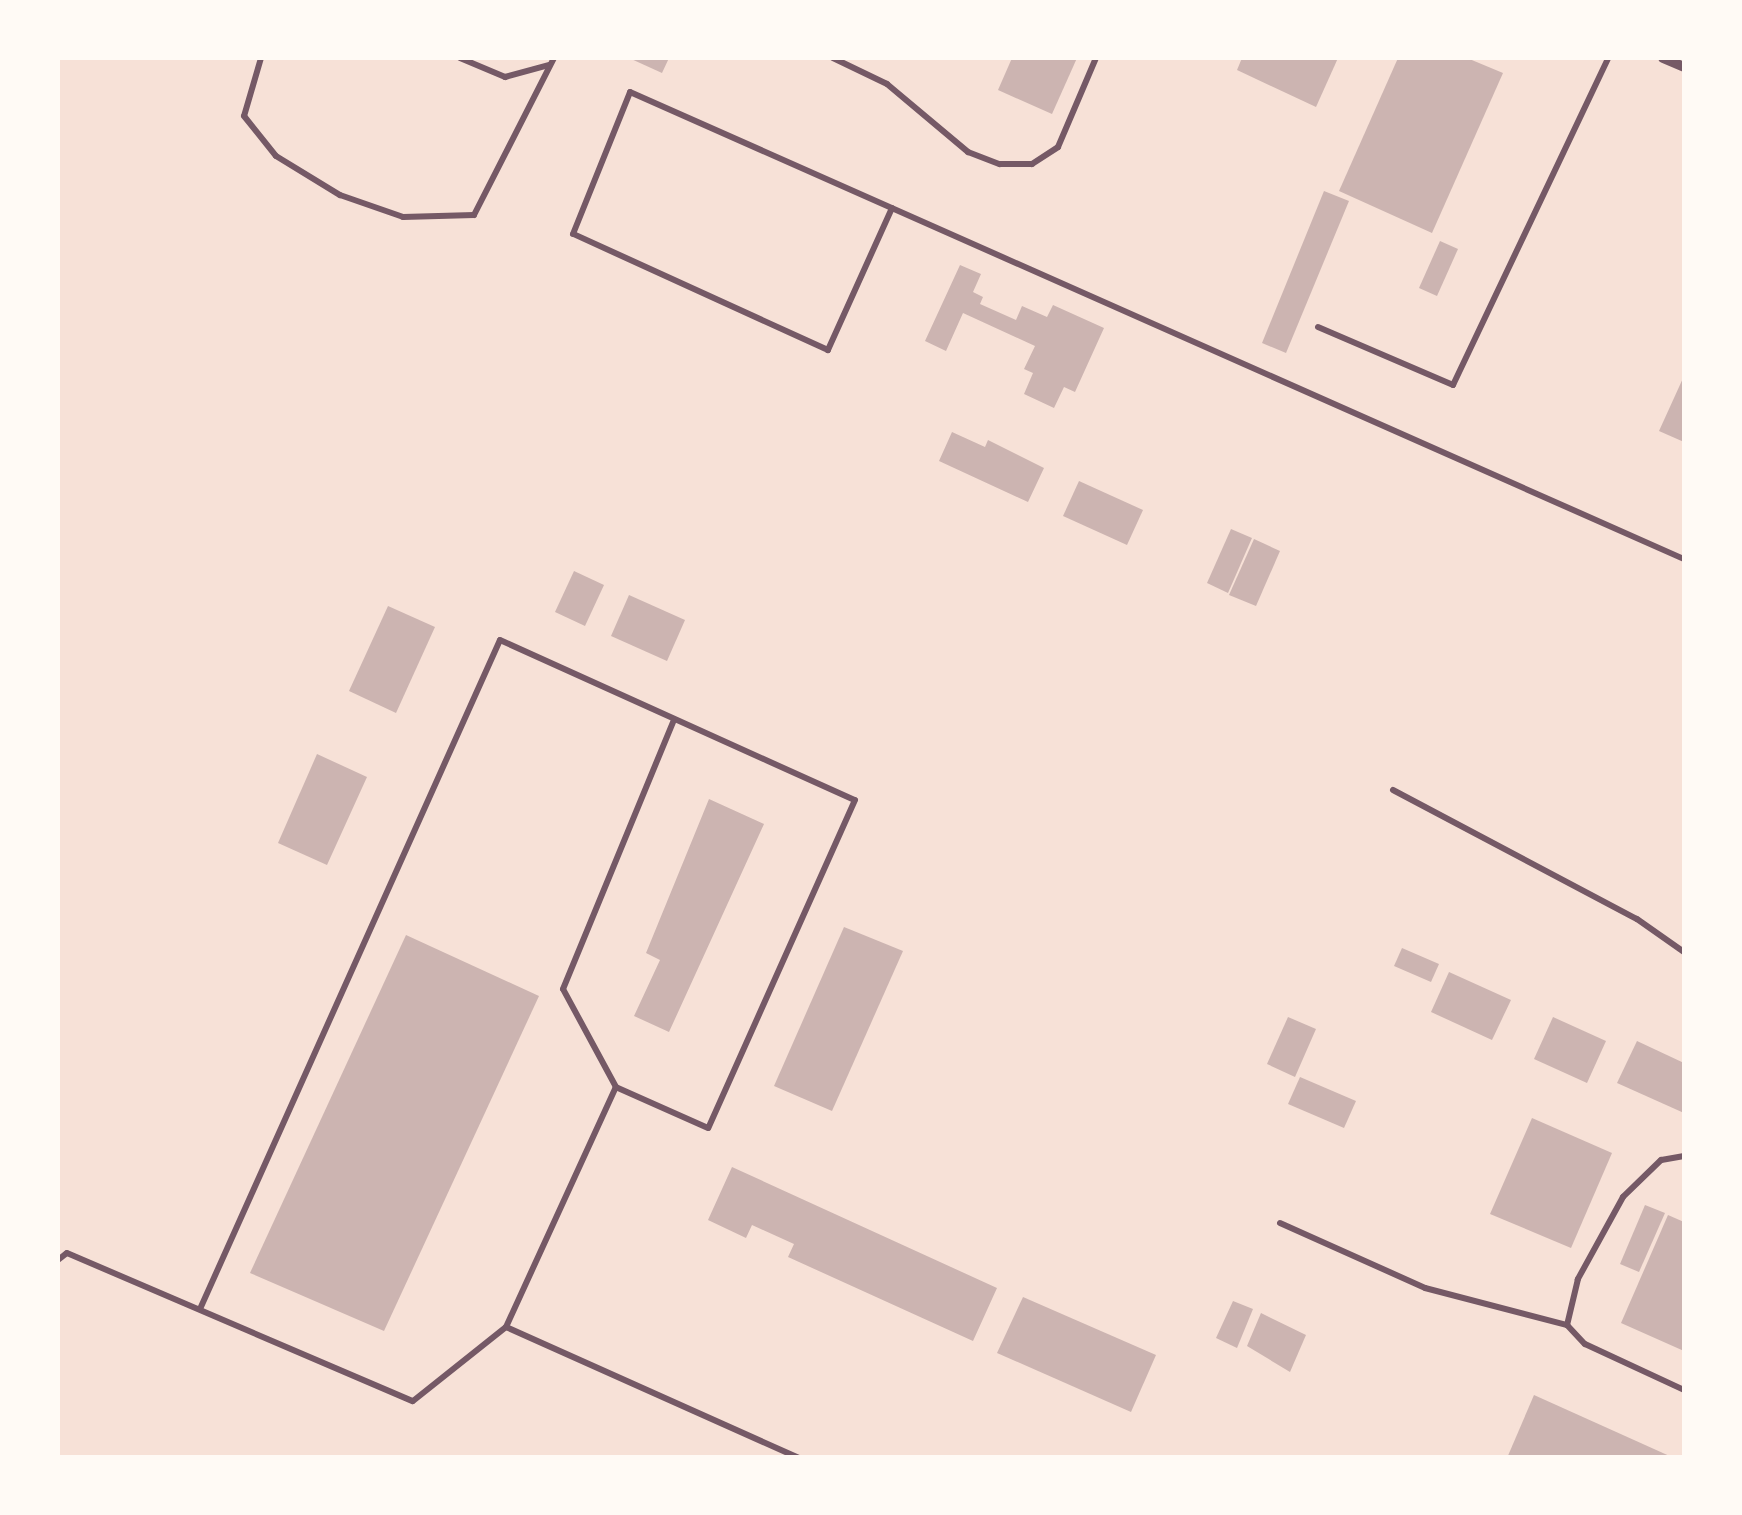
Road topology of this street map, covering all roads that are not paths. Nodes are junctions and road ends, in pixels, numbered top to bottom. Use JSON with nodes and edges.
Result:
{"nodes":[{"id":1,"x":261,"y":58,"type":"edge"},
{"id":2,"x":460,"y":58,"type":"edge"},
{"id":3,"x":833,"y":58,"type":"edge"},
{"id":4,"x":1096,"y":58,"type":"edge"},
{"id":5,"x":1608,"y":58,"type":"edge"},
{"id":6,"x":1663,"y":58,"type":"edge"},
{"id":7,"x":552,"y":61,"type":"edge"},
{"id":8,"x":1684,"y":67,"type":"edge"},
{"id":9,"x":892,"y":208,"type":"junction"},
{"id":10,"x":1318,"y":327,"type":"dead end"},
{"id":11,"x":1684,"y":559,"type":"edge"},
{"id":12,"x":673,"y":722,"type":"junction"},
{"id":13,"x":1393,"y":790,"type":"dead end"},
{"id":14,"x":1684,"y":952,"type":"edge"},
{"id":15,"x":616,"y":1086,"type":"junction"},
{"id":16,"x":1684,"y":1156,"type":"edge"},
{"id":17,"x":1280,"y":1224,"type":"dead end"},
{"id":18,"x":58,"y":1260,"type":"edge"},
{"id":19,"x":200,"y":1309,"type":"junction"},
{"id":20,"x":1567,"y":1325,"type":"junction"},
{"id":21,"x":506,"y":1327,"type":"junction"},
{"id":22,"x":1684,"y":1390,"type":"edge"},
{"id":23,"x":799,"y":1458,"type":"edge"}],
"edges":[{"from":1,"to":7,"type":"lane"},
{"from":2,"to":7,"type":"lane"},
{"from":3,"to":4,"type":"lane"},
{"from":5,"to":10,"type":"lane"},
{"from":6,"to":8,"type":"street"},
{"from":9,"to":9,"type":"lane"},
{"from":9,"to":11,"type":"lane"},
{"from":12,"to":15,"type":"lane"},
{"from":12,"to":15,"type":"lane"},
{"from":12,"to":19,"type":"lane"},
{"from":13,"to":14,"type":"lane"},
{"from":15,"to":21,"type":"lane"},
{"from":16,"to":20,"type":"lane"},
{"from":17,"to":20,"type":"lane"},
{"from":18,"to":19,"type":"lane"},
{"from":19,"to":21,"type":"lane"},
{"from":20,"to":22,"type":"lane"},
{"from":21,"to":23,"type":"lane"}]}
